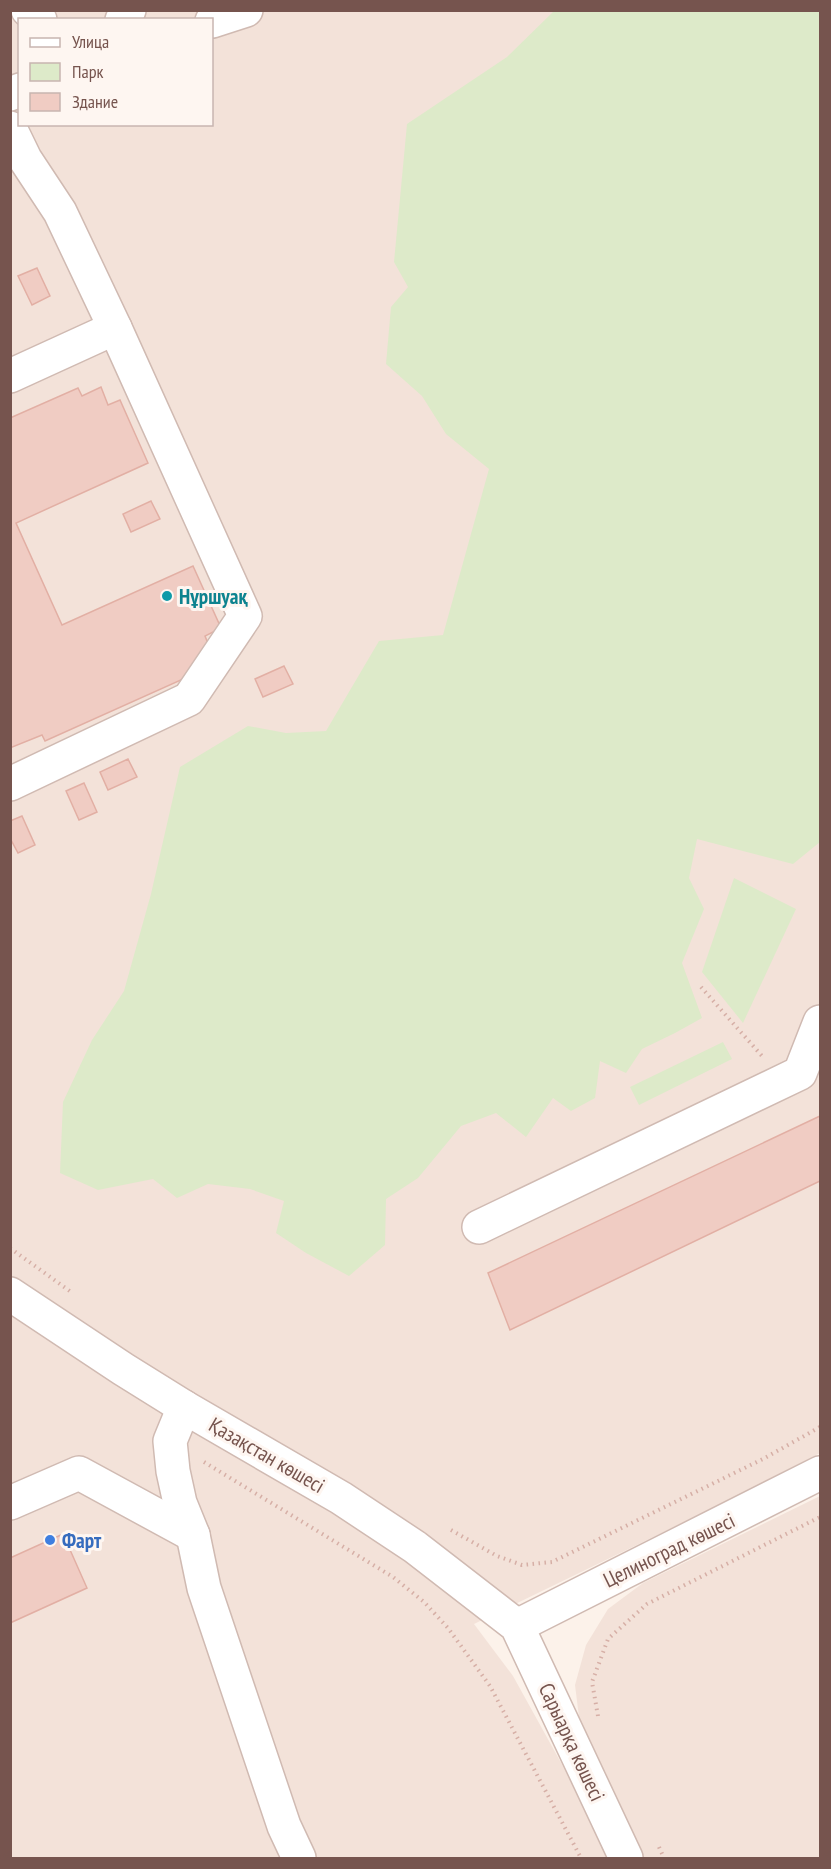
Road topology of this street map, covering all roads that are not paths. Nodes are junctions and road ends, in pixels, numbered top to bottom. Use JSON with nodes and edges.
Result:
{"nodes":[{"id":1,"x":246,"y":10,"type":"edge"},
{"id":2,"x":213,"y":21,"type":"edge"},
{"id":3,"x":10,"y":128,"type":"edge"},
{"id":4,"x":115,"y":328,"type":"junction"},
{"id":5,"x":10,"y":376,"type":"edge"},
{"id":6,"x":10,"y":783,"type":"edge"},
{"id":7,"x":820,"y":1022,"type":"edge"},
{"id":8,"x":479,"y":1227,"type":"dead end"},
{"id":9,"x":10,"y":1294,"type":"edge"},
{"id":10,"x":184,"y":1407,"type":"junction"},
{"id":11,"x":820,"y":1473,"type":"edge"},
{"id":12,"x":13,"y":1496,"type":"edge"},
{"id":13,"x":193,"y":1535,"type":"junction"},
{"id":14,"x":516,"y":1626,"type":"junction"},
{"id":15,"x":299,"y":1858,"type":"edge"},
{"id":16,"x":626,"y":1858,"type":"edge"}],
"edges":[{"from":1,"to":2,"type":"street"},
{"from":3,"to":4,"type":"street"},
{"from":4,"to":5,"type":"street"},
{"from":4,"to":6,"type":"street"},
{"from":7,"to":8,"type":"street"},
{"from":9,"to":10,"type":"street","name":"Қазақстан көшесі"},
{"from":10,"to":13,"type":"street"},
{"from":10,"to":14,"type":"street","name":"Қазақстан көшесі"},
{"from":11,"to":14,"type":"street","name":"Целиноград көшесі"},
{"from":12,"to":13,"type":"street"},
{"from":13,"to":15,"type":"street"},
{"from":14,"to":16,"type":"street","name":"Сарыарқа көшесі"}]}
